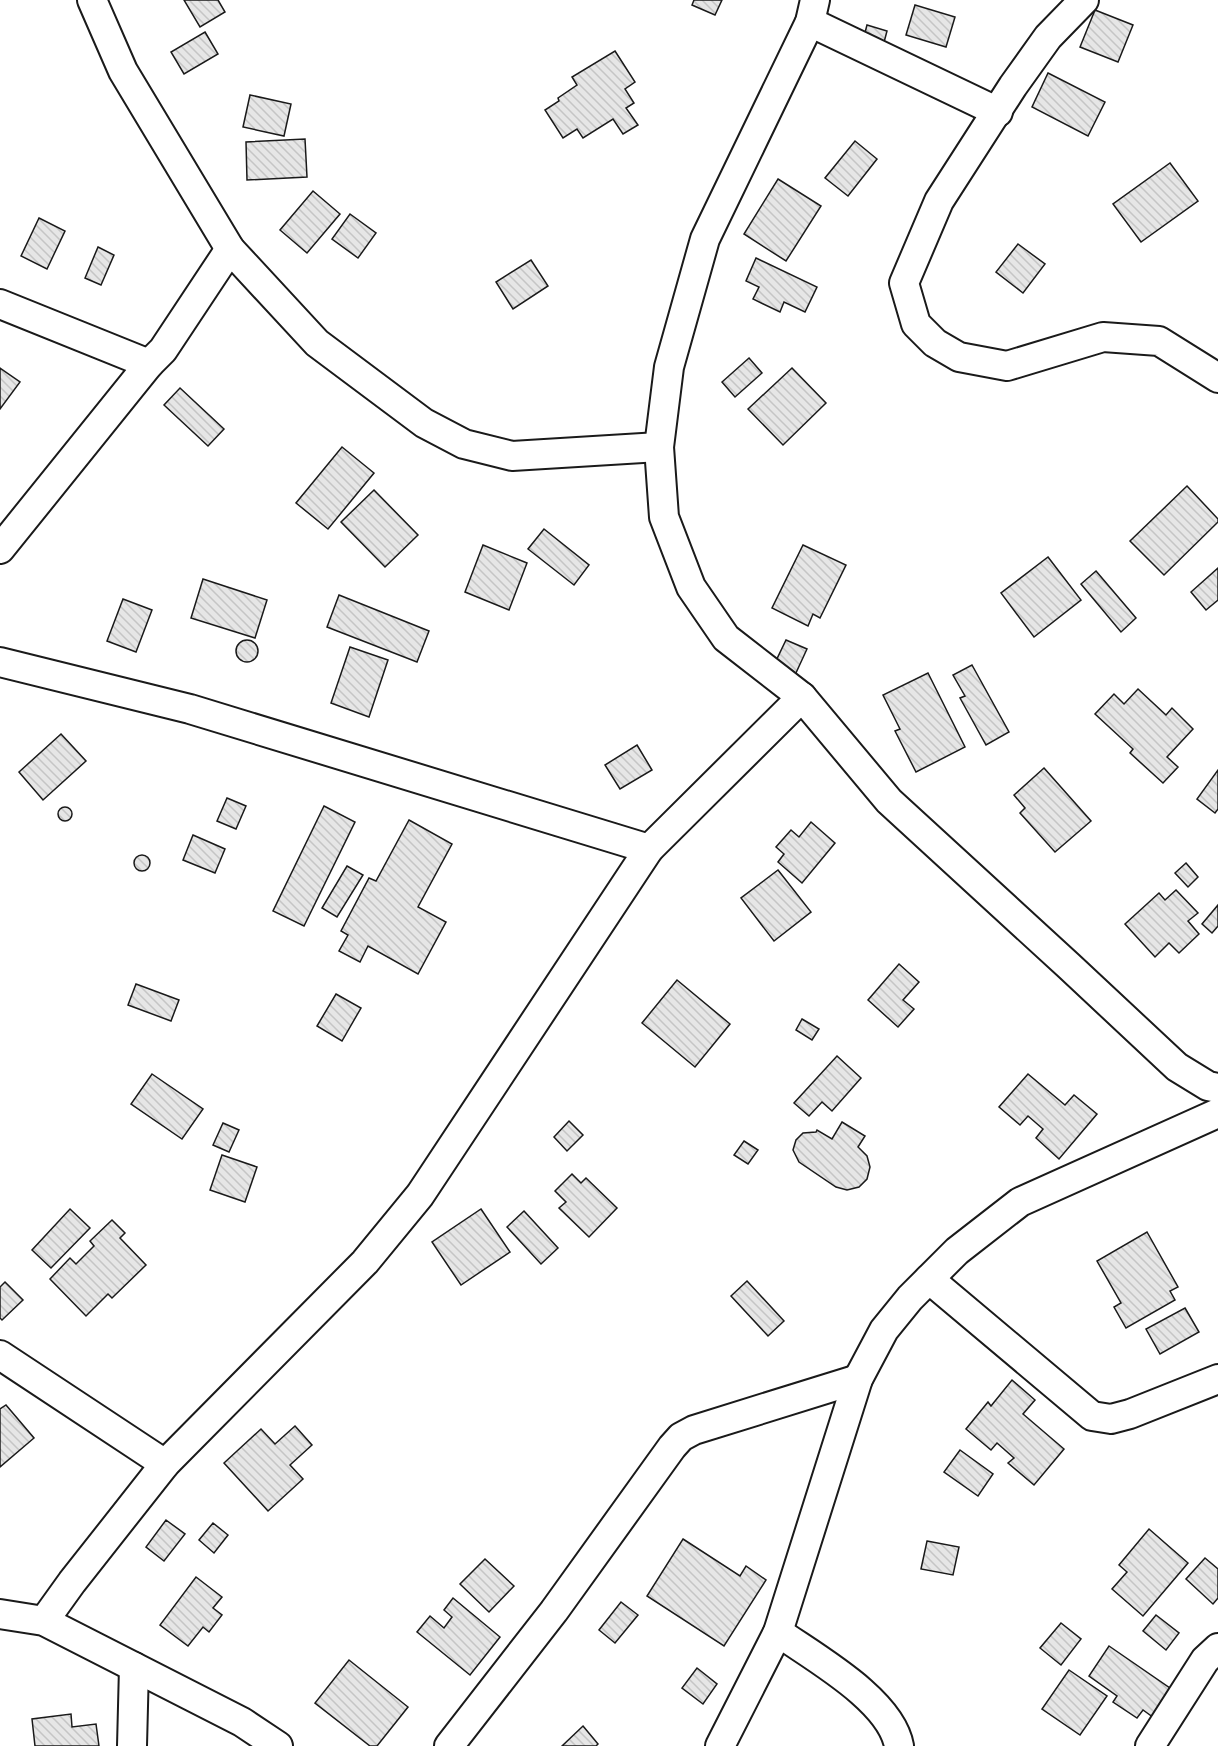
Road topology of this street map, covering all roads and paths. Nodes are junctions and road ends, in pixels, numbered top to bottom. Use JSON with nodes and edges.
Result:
{"nodes":[{"id":1,"x":92,"y":0,"type":"edge"},
{"id":2,"x":1084,"y":0,"type":"edge"},
{"id":3,"x":813,"y":11,"type":"edge"},
{"id":4,"x":998,"y":112,"type":"junction"},
{"id":5,"x":230,"y":249,"type":"junction"},
{"id":6,"x":0,"y":304,"type":"edge"},
{"id":7,"x":149,"y":364,"type":"junction"},
{"id":8,"x":1218,"y":378,"type":"edge"},
{"id":9,"x":658,"y":447,"type":"junction"},
{"id":10,"x":0,"y":549,"type":"edge"},
{"id":11,"x":0,"y":662,"type":"edge"},
{"id":12,"x":802,"y":697,"type":"junction"},
{"id":13,"x":649,"y":849,"type":"junction"},
{"id":14,"x":1218,"y":1088,"type":"edge"},
{"id":15,"x":1218,"y":1113,"type":"edge"},
{"id":16,"x":929,"y":1279,"type":"junction"},
{"id":17,"x":0,"y":1355,"type":"edge"},
{"id":18,"x":858,"y":1379,"type":"junction"},
{"id":19,"x":1218,"y":1379,"type":"edge"},
{"id":20,"x":165,"y":1464,"type":"junction"},
{"id":21,"x":0,"y":1614,"type":"edge"},
{"id":22,"x":44,"y":1621,"type":"junction"},
{"id":23,"x":778,"y":1632,"type":"junction"},
{"id":24,"x":1214,"y":1661,"type":"edge"},
{"id":25,"x":134,"y":1667,"type":"junction"},
{"id":26,"x":132,"y":1746,"type":"edge"},
{"id":27,"x":278,"y":1746,"type":"edge"},
{"id":28,"x":450,"y":1746,"type":"edge"},
{"id":29,"x":720,"y":1746,"type":"edge"},
{"id":30,"x":899,"y":1746,"type":"edge"},
{"id":31,"x":1150,"y":1746,"type":"edge"}],
"edges":[{"from":1,"to":5,"type":"street"},
{"from":2,"to":4,"type":"street"},
{"from":3,"to":4,"type":"street"},
{"from":3,"to":9,"type":"street"},
{"from":4,"to":8,"type":"street"},
{"from":5,"to":7,"type":"street"},
{"from":5,"to":9,"type":"street"},
{"from":6,"to":7,"type":"street"},
{"from":7,"to":10,"type":"street"},
{"from":9,"to":12,"type":"street"},
{"from":11,"to":13,"type":"street"},
{"from":12,"to":13,"type":"street"},
{"from":12,"to":14,"type":"street"},
{"from":13,"to":20,"type":"street"},
{"from":15,"to":16,"type":"street"},
{"from":16,"to":18,"type":"street"},
{"from":16,"to":19,"type":"street"},
{"from":17,"to":20,"type":"street"},
{"from":18,"to":23,"type":"street"},
{"from":18,"to":28,"type":"street"},
{"from":20,"to":22,"type":"street"},
{"from":21,"to":22,"type":"street"},
{"from":22,"to":25,"type":"street"},
{"from":23,"to":29,"type":"street"},
{"from":23,"to":30,"type":"street"},
{"from":24,"to":31,"type":"street"},
{"from":25,"to":26,"type":"street"},
{"from":25,"to":27,"type":"street"}]}
